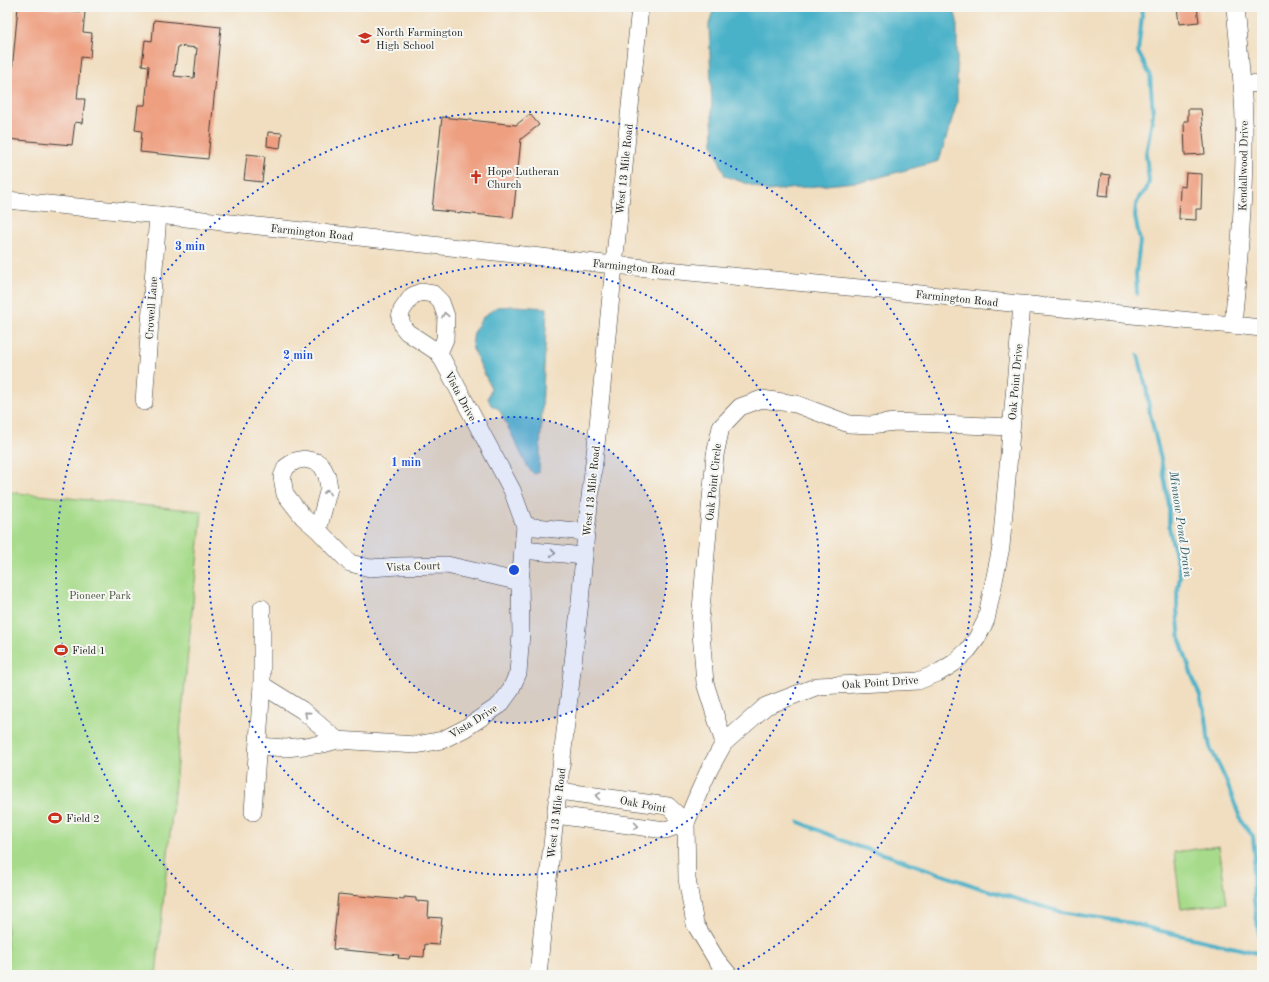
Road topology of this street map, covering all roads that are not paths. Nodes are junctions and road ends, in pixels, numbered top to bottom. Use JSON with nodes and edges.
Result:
{"nodes":[{"id":1,"x":640,"y":7,"type":"edge"},
{"id":2,"x":1235,"y":7,"type":"edge"},
{"id":3,"x":1242,"y":83,"type":"junction"},
{"id":4,"x":1262,"y":84,"type":"edge"},
{"id":5,"x":7,"y":200,"type":"edge"},
{"id":6,"x":158,"y":215,"type":"junction"},
{"id":7,"x":614,"y":265,"type":"junction"},
{"id":8,"x":1022,"y":304,"type":"junction"},
{"id":9,"x":1233,"y":325,"type":"junction"},
{"id":10,"x":1262,"y":328,"type":"edge"},
{"id":11,"x":439,"y":353,"type":"dead end"},
{"id":12,"x":144,"y":402,"type":"dead end"},
{"id":13,"x":1011,"y":428,"type":"junction"},
{"id":14,"x":525,"y":526,"type":"junction"},
{"id":15,"x":318,"y":530,"type":"dead end"},
{"id":16,"x":586,"y":532,"type":"junction"},
{"id":17,"x":523,"y":550,"type":"junction"},
{"id":18,"x":584,"y":556,"type":"junction"},
{"id":19,"x":520,"y":582,"type":"junction"},
{"id":20,"x":262,"y":608,"type":"dead end"},
{"id":21,"x":262,"y":685,"type":"junction"},
{"id":22,"x":337,"y":740,"type":"junction"},
{"id":23,"x":724,"y":743,"type":"junction"},
{"id":24,"x":258,"y":746,"type":"junction"},
{"id":25,"x":559,"y":792,"type":"junction"},
{"id":26,"x":253,"y":812,"type":"dead end"},
{"id":27,"x":556,"y":815,"type":"junction"},
{"id":28,"x":686,"y":823,"type":"junction"},
{"id":29,"x":538,"y":975,"type":"edge"},
{"id":30,"x":729,"y":975,"type":"edge"}],
"edges":[{"from":1,"to":7,"type":"street","name":"West 13 Mile Road"},
{"from":2,"to":3,"type":"street","name":"Kendallwood Drive"},
{"from":3,"to":4,"type":"street"},
{"from":3,"to":9,"type":"street","name":"Kendallwood Drive"},
{"from":5,"to":6,"type":"street","name":"Farmington Road"},
{"from":6,"to":7,"type":"street","name":"Farmington Road"},
{"from":6,"to":12,"type":"street","name":"Crowell Lane"},
{"from":7,"to":8,"type":"street","name":"Farmington Road"},
{"from":7,"to":16,"type":"street","name":"West 13 Mile Road"},
{"from":8,"to":9,"type":"street","name":"Farmington Road"},
{"from":8,"to":13,"type":"street","name":"Oak Point Drive"},
{"from":9,"to":10,"type":"street","name":"Farmington Road"},
{"from":11,"to":14,"type":"street","name":"Vista Drive"},
{"from":13,"to":23,"type":"street","name":"Oak Point Drive"},
{"from":13,"to":23,"type":"street","name":"Oak Point Circle"},
{"from":14,"to":16,"type":"street"},
{"from":14,"to":17,"type":"street","name":"Vista Drive"},
{"from":15,"to":19,"type":"street","name":"Vista Court"},
{"from":16,"to":18,"type":"street","name":"West 13 Mile Road"},
{"from":17,"to":18,"type":"street","one_way":true},
{"from":17,"to":19,"type":"street","name":"Vista Drive"},
{"from":18,"to":25,"type":"street","name":"West 13 Mile Road"},
{"from":19,"to":22,"type":"street","name":"Vista Drive"},
{"from":20,"to":21,"type":"street"},
{"from":22,"to":21,"type":"street","one_way":true},
{"from":21,"to":24,"type":"street"},
{"from":22,"to":24,"type":"street","name":"Vista Drive"},
{"from":23,"to":28,"type":"street","name":"Oak Point Drive"},
{"from":24,"to":26,"type":"street"},
{"from":25,"to":27,"type":"street","name":"West 13 Mile Road"},
{"from":28,"to":25,"type":"street","name":"Oak Point","one_way":true},
{"from":27,"to":28,"type":"street","name":"Oak Point","one_way":true},
{"from":27,"to":29,"type":"street","name":"West 13 Mile Road"},
{"from":28,"to":30,"type":"street","name":"Oak Point Drive"}]}
